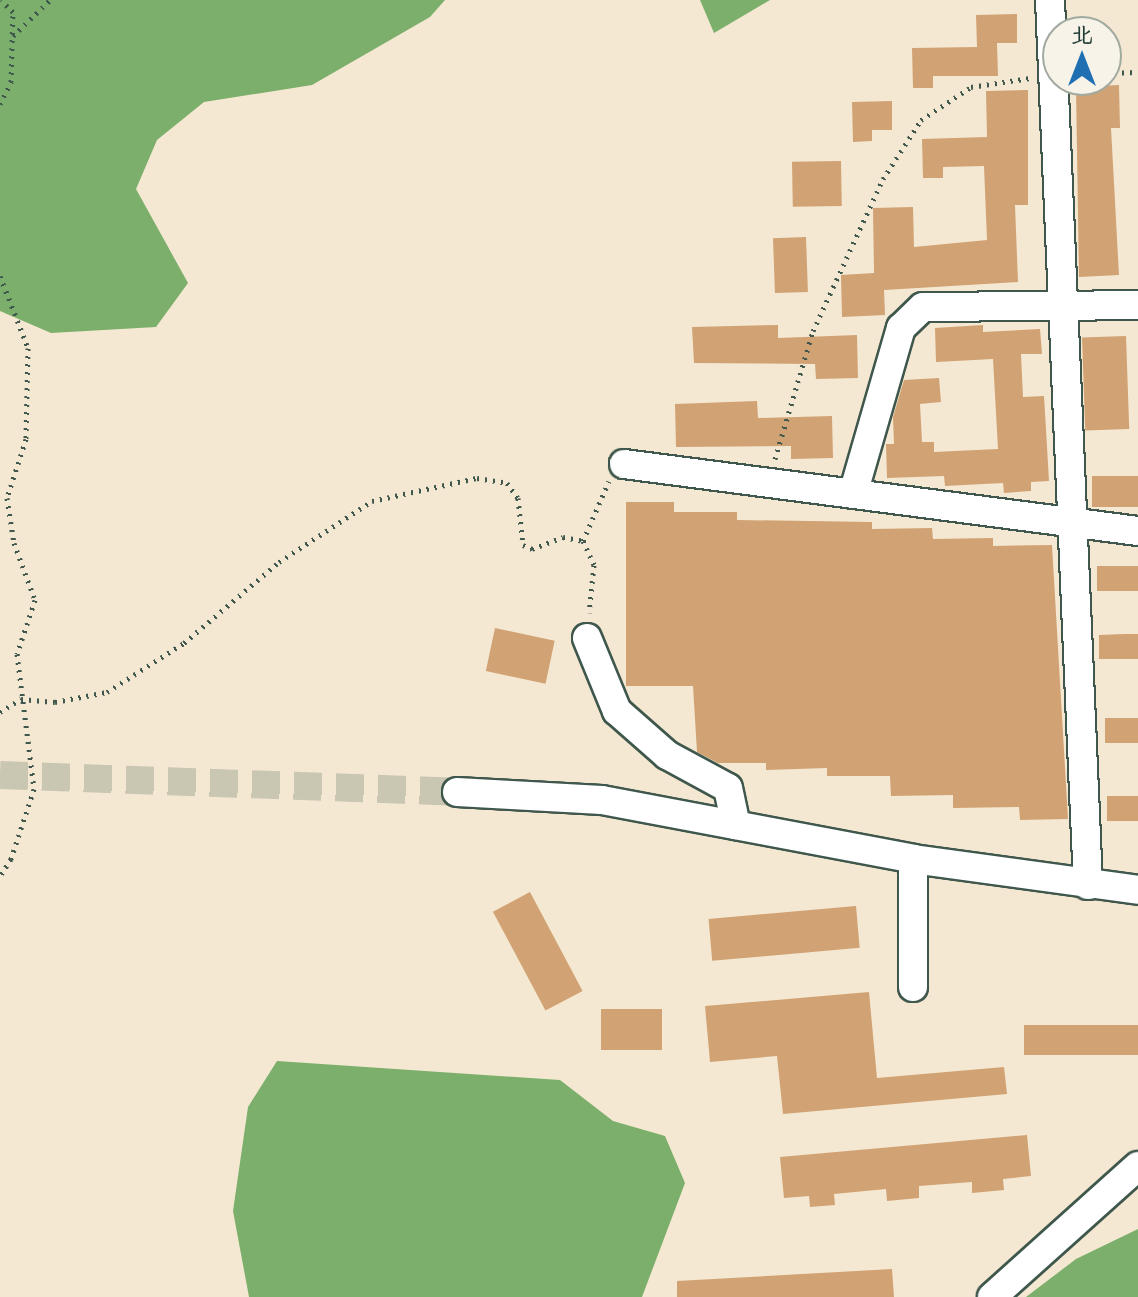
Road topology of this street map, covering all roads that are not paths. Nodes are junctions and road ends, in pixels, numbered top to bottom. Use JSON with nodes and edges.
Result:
{"nodes":[{"id":1,"x":1050,"y":0,"type":"edge"},
{"id":2,"x":1138,"y":305,"type":"edge"},
{"id":3,"x":1062,"y":306,"type":"junction"},
{"id":4,"x":624,"y":464,"type":"road end"},
{"id":5,"x":853,"y":494,"type":"junction"},
{"id":6,"x":1074,"y":522,"type":"junction"},
{"id":7,"x":1138,"y":531,"type":"edge"},
{"id":8,"x":587,"y":638,"type":"road end"},
{"id":9,"x":457,"y":792,"type":"tunnel mouth"},
{"id":10,"x":736,"y":825,"type":"junction"},
{"id":11,"x":913,"y":859,"type":"junction"},
{"id":12,"x":1088,"y":885,"type":"junction"},
{"id":13,"x":1138,"y":890,"type":"edge"},
{"id":14,"x":913,"y":987,"type":"dead end"},
{"id":15,"x":1138,"y":1166,"type":"edge"},
{"id":16,"x":992,"y":1297,"type":"edge"}],
"edges":[{"from":1,"to":3,"type":"street"},
{"from":2,"to":3,"type":"street"},
{"from":3,"to":5,"type":"street"},
{"from":3,"to":6,"type":"street"},
{"from":4,"to":5,"type":"street"},
{"from":5,"to":6,"type":"street"},
{"from":6,"to":7,"type":"street"},
{"from":6,"to":12,"type":"street"},
{"from":8,"to":10,"type":"street"},
{"from":9,"to":10,"type":"street"},
{"from":10,"to":11,"type":"street"},
{"from":11,"to":12,"type":"street"},
{"from":11,"to":14,"type":"street"},
{"from":12,"to":13,"type":"street"},
{"from":15,"to":16,"type":"street"}]}
